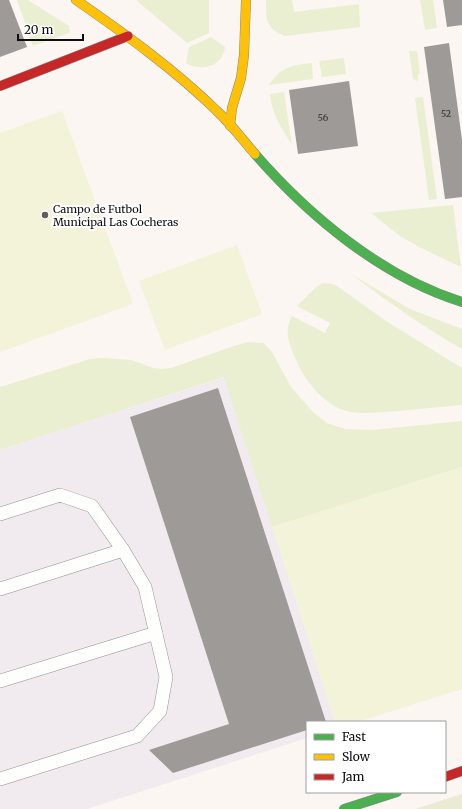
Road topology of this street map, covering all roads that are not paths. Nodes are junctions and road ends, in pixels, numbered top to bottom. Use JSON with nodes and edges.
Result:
{"nodes":[{"id":1,"x":76,"y":0,"type":"edge"},
{"id":2,"x":246,"y":0,"type":"edge"},
{"id":3,"x":128,"y":36,"type":"junction"},
{"id":4,"x":0,"y":86,"type":"edge"},
{"id":5,"x":230,"y":126,"type":"junction"},
{"id":6,"x":462,"y":302,"type":"edge"},
{"id":7,"x":0,"y":514,"type":"edge"},
{"id":8,"x":123,"y":550,"type":"junction"},
{"id":9,"x":0,"y":590,"type":"edge"},
{"id":10,"x":156,"y":633,"type":"junction"},
{"id":11,"x":0,"y":681,"type":"edge"},
{"id":12,"x":462,"y":771,"type":"edge"},
{"id":13,"x":446,"y":777,"type":"edge"},
{"id":14,"x":0,"y":779,"type":"edge"},
{"id":15,"x":394,"y":793,"type":"edge"},
{"id":16,"x":344,"y":809,"type":"edge"}],
"edges":[{"from":1,"to":3,"type":"street"},
{"from":2,"to":5,"type":"street"},
{"from":3,"to":4,"type":"street"},
{"from":3,"to":5,"type":"street"},
{"from":5,"to":6,"type":"street"},
{"from":7,"to":8,"type":"lane"},
{"from":8,"to":9,"type":"lane"},
{"from":8,"to":10,"type":"lane"},
{"from":10,"to":11,"type":"lane"},
{"from":10,"to":14,"type":"lane"},
{"from":12,"to":13,"type":"street"},
{"from":15,"to":16,"type":"street"}]}
